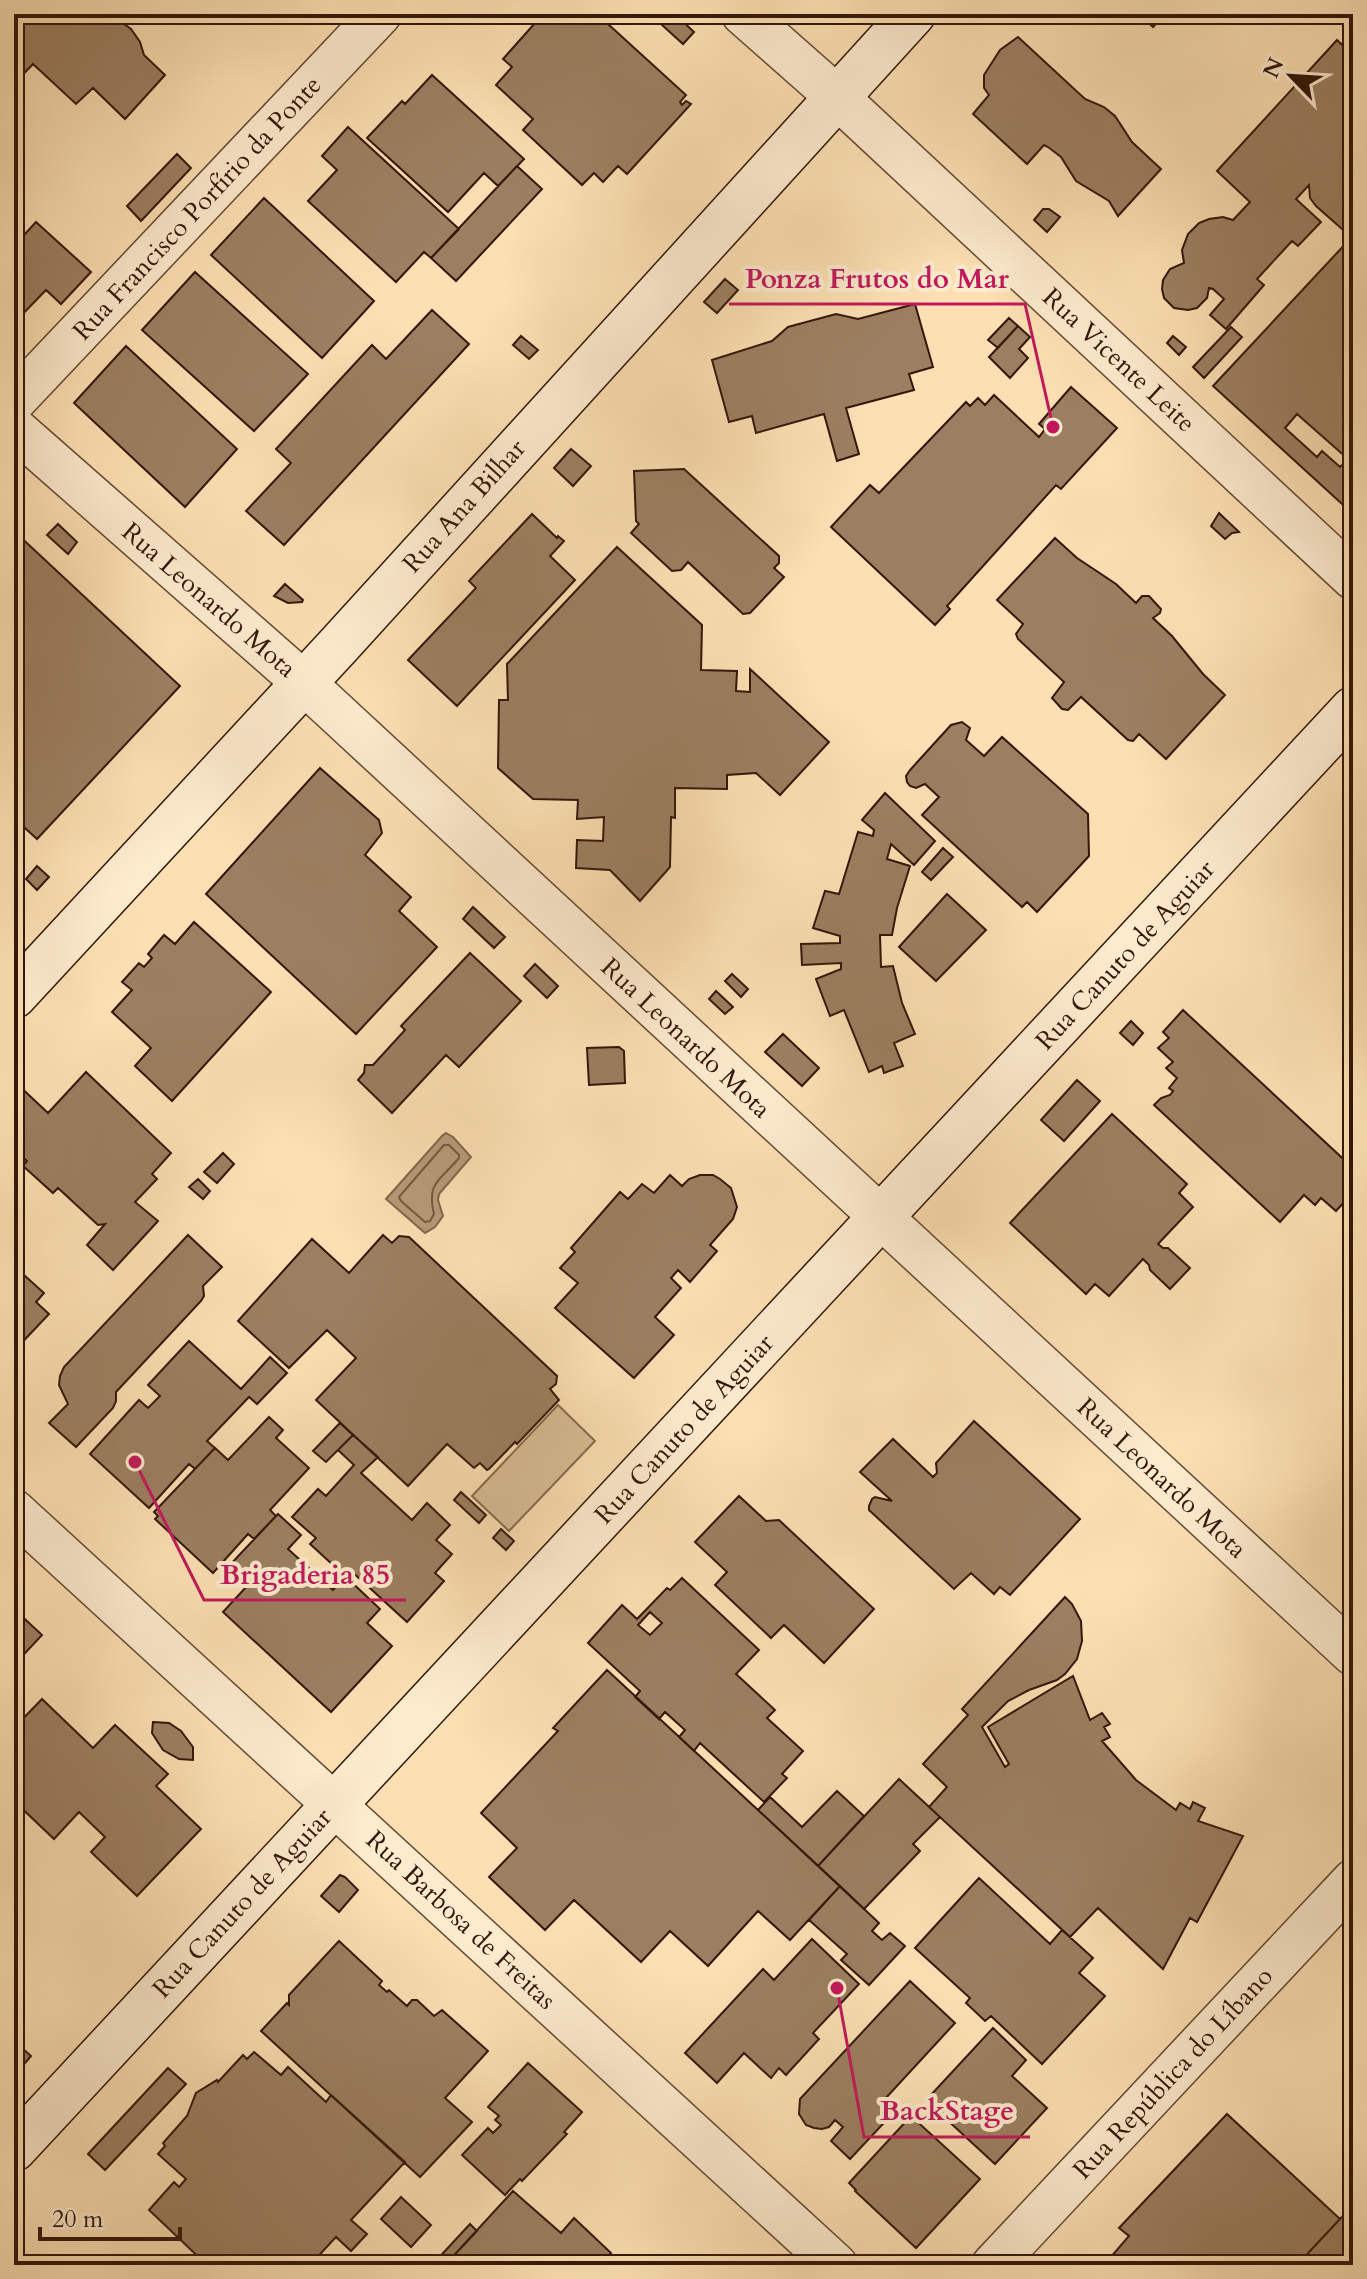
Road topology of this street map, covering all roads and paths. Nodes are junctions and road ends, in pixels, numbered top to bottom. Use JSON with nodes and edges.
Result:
{"nodes":[{"id":1,"x":380,"y":14,"type":"edge"},
{"id":2,"x":743,"y":14,"type":"edge"},
{"id":3,"x":913,"y":14,"type":"edge"},
{"id":4,"x":837,"y":97,"type":"junction"},
{"id":5,"x":14,"y":401,"type":"edge"},
{"id":6,"x":14,"y":428,"type":"edge"},
{"id":7,"x":1353,"y":578,"type":"edge"},
{"id":8,"x":304,"y":683,"type":"junction"},
{"id":9,"x":1353,"y":709,"type":"edge"},
{"id":10,"x":14,"y":996,"type":"edge"},
{"id":11,"x":881,"y":1219,"type":"junction"},
{"id":12,"x":14,"y":1511,"type":"edge"},
{"id":13,"x":1353,"y":1654,"type":"edge"},
{"id":14,"x":334,"y":1803,"type":"junction"},
{"id":15,"x":1353,"y":1881,"type":"edge"},
{"id":16,"x":14,"y":2149,"type":"edge"},
{"id":17,"x":836,"y":2265,"type":"edge"},
{"id":18,"x":993,"y":2265,"type":"edge"}],
"edges":[{"from":1,"to":5,"type":"street","name":"Rua Francisco Porfírio da Ponte"},
{"from":2,"to":4,"type":"street","name":"Rua Vicente Leite"},
{"from":3,"to":4,"type":"street","name":"Rua Ana Bilhar"},
{"from":4,"to":7,"type":"street","name":"Rua Vicente Leite"},
{"from":4,"to":8,"type":"street","name":"Rua Ana Bilhar"},
{"from":6,"to":8,"type":"street","name":"Rua Leonardo Mota"},
{"from":8,"to":10,"type":"street","name":"Rua Ana Bilhar"},
{"from":8,"to":11,"type":"street","name":"Rua Leonardo Mota"},
{"from":9,"to":11,"type":"street","name":"Rua Canuto de Aguiar"},
{"from":11,"to":13,"type":"street","name":"Rua Leonardo Mota"},
{"from":11,"to":14,"type":"street","name":"Rua Canuto de Aguiar"},
{"from":12,"to":14,"type":"street","name":"Rua Barbosa de Freitas"},
{"from":14,"to":16,"type":"street","name":"Rua Canuto de Aguiar"},
{"from":14,"to":17,"type":"street","name":"Rua Barbosa de Freitas"},
{"from":15,"to":18,"type":"street","name":"Rua República do Líbano"}]}
